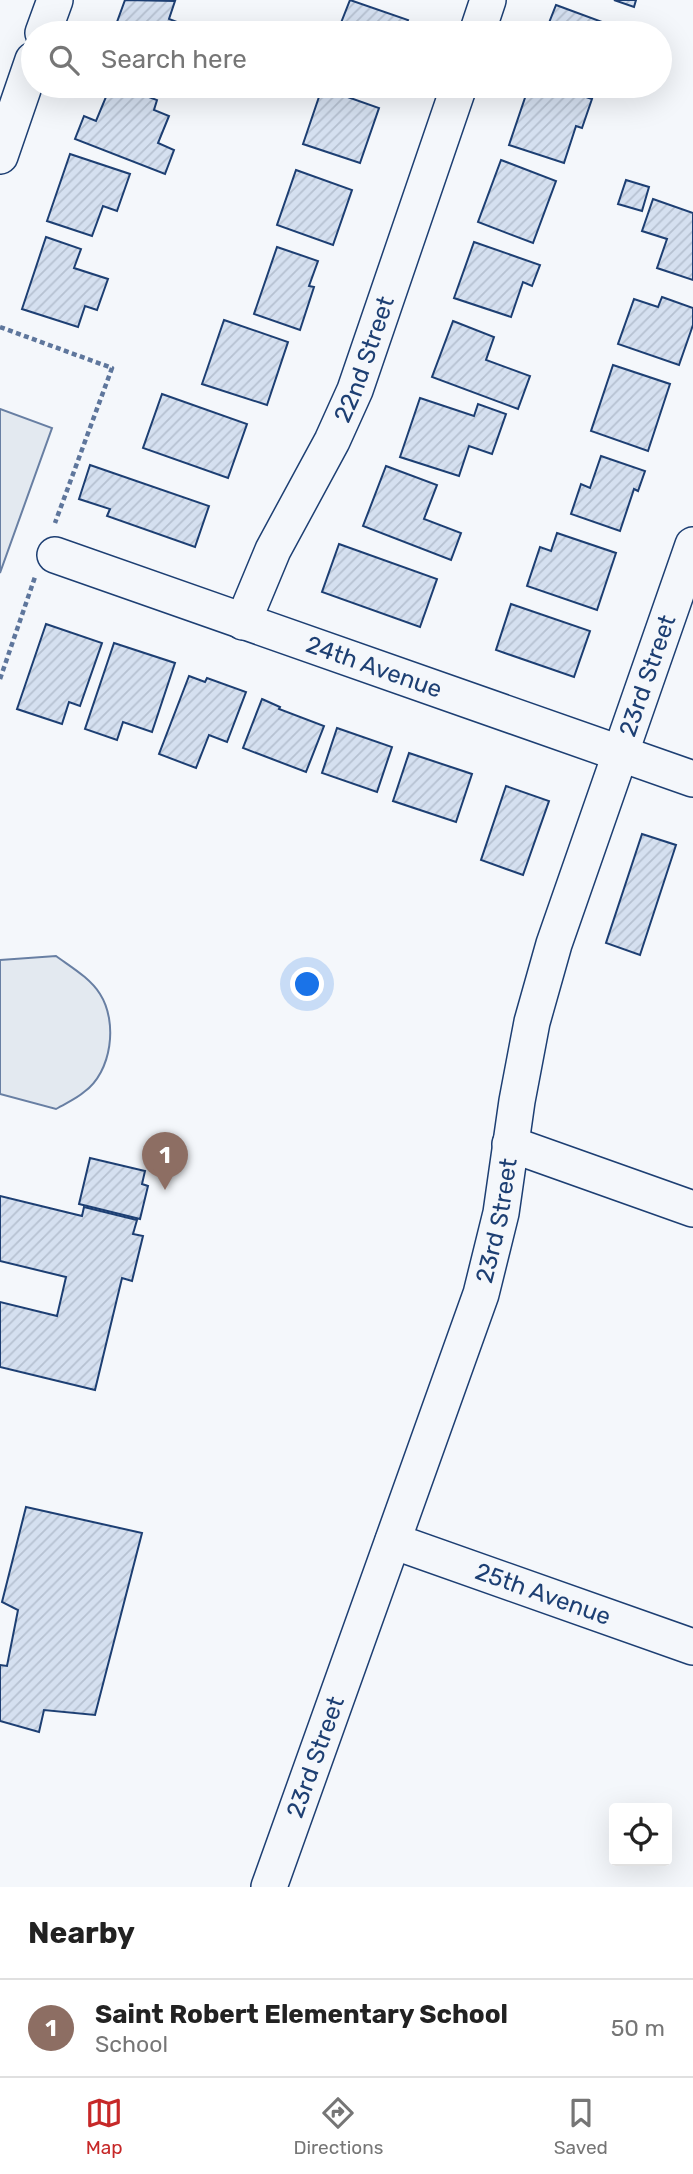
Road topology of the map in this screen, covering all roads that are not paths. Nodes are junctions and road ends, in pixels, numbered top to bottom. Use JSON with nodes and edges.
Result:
{"nodes":[{"id":1,"x":55,"y":0,"type":"edge"},
{"id":2,"x":488,"y":0,"type":"edge"},
{"id":3,"x":47,"y":21,"type":"edge"},
{"id":4,"x":481,"y":21,"type":"edge"},
{"id":5,"x":21,"y":85,"type":"edge"},
{"id":6,"x":455,"y":98,"type":"edge"},
{"id":7,"x":6,"y":116,"type":"edge"},
{"id":8,"x":0,"y":156,"type":"edge"},
{"id":9,"x":693,"y":545,"type":"edge"},
{"id":10,"x":48,"y":552,"type":"road end"},
{"id":11,"x":243,"y":622,"type":"junction"},
{"id":12,"x":620,"y":753,"type":"junction"},
{"id":13,"x":693,"y":779,"type":"edge"},
{"id":14,"x":510,"y":1144,"type":"junction"},
{"id":15,"x":693,"y":1209,"type":"edge"},
{"id":16,"x":393,"y":1541,"type":"junction"},
{"id":17,"x":693,"y":1647,"type":"edge"},
{"id":18,"x":269,"y":1887,"type":"edge"}],
"edges":[{"from":1,"to":3,"type":"street"},
{"from":2,"to":4,"type":"street"},
{"from":5,"to":7,"type":"street"},
{"from":6,"to":11,"type":"street","name":"22nd Street"},
{"from":7,"to":8,"type":"street"},
{"from":9,"to":12,"type":"street","name":"23rd Street"},
{"from":10,"to":11,"type":"street","name":"24th Avenue"},
{"from":11,"to":12,"type":"street","name":"24th Avenue"},
{"from":12,"to":13,"type":"street","name":"24th Avenue"},
{"from":12,"to":14,"type":"street","name":"23rd Street"},
{"from":14,"to":15,"type":"street"},
{"from":14,"to":16,"type":"street","name":"23rd Street"},
{"from":16,"to":17,"type":"street","name":"25th Avenue"},
{"from":16,"to":18,"type":"street","name":"23rd Street"}]}
